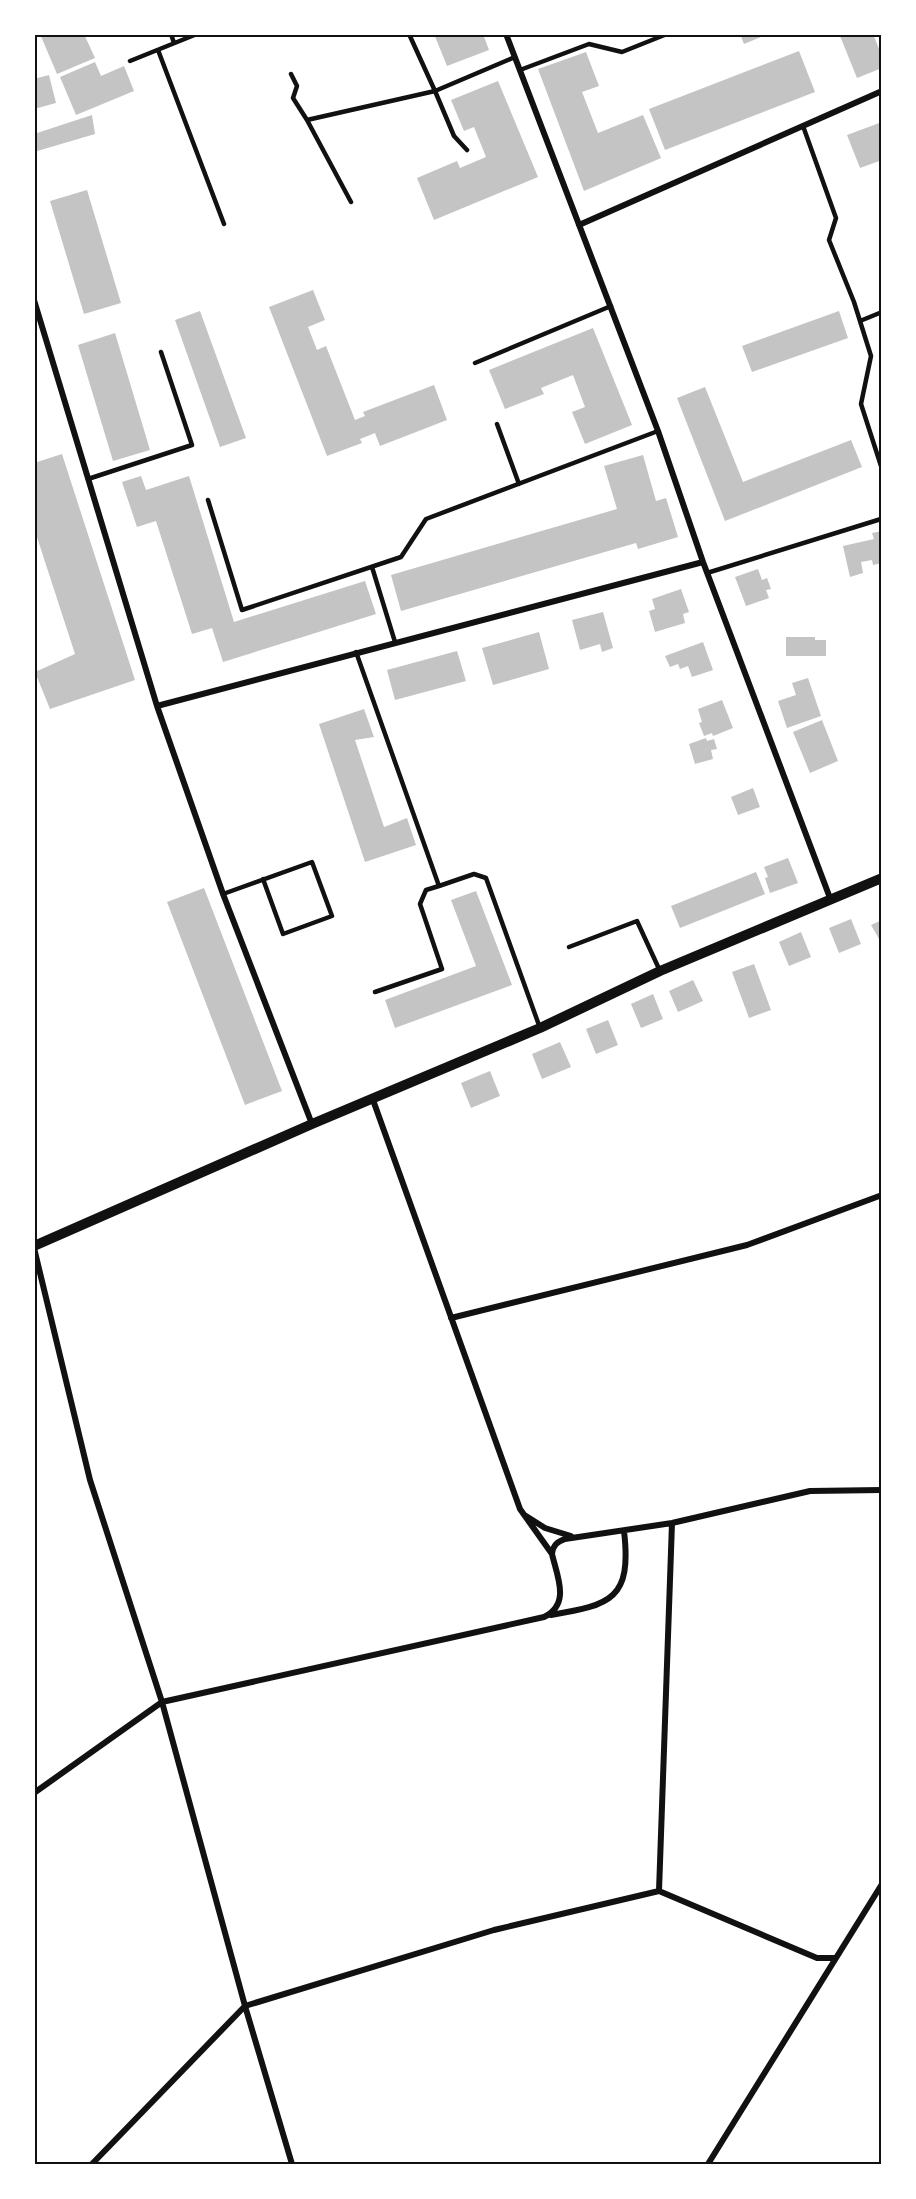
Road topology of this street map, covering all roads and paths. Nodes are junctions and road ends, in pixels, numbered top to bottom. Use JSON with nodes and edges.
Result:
{"nodes":[{"id":1,"x":171,"y":34,"type":"edge"},
{"id":2,"x":197,"y":34,"type":"edge"},
{"id":3,"x":409,"y":34,"type":"edge"},
{"id":4,"x":506,"y":34,"type":"edge"},
{"id":5,"x":667,"y":34,"type":"edge"},
{"id":6,"x":174,"y":43,"type":"junction"},
{"id":7,"x":158,"y":50,"type":"junction"},
{"id":8,"x":515,"y":57,"type":"junction"},
{"id":9,"x":130,"y":61,"type":"dead end"},
{"id":10,"x":520,"y":70,"type":"junction"},
{"id":11,"x":291,"y":74,"type":"dead end"},
{"id":12,"x":435,"y":91,"type":"junction"},
{"id":13,"x":882,"y":91,"type":"edge"},
{"id":14,"x":307,"y":120,"type":"junction"},
{"id":15,"x":803,"y":126,"type":"junction"},
{"id":16,"x":468,"y":150,"type":"dead end"},
{"id":17,"x":351,"y":202,"type":"dead end"},
{"id":18,"x":224,"y":224,"type":"dead end"},
{"id":19,"x":579,"y":225,"type":"junction"},
{"id":20,"x":34,"y":300,"type":"edge"},
{"id":21,"x":611,"y":306,"type":"junction"},
{"id":22,"x":882,"y":312,"type":"edge"},
{"id":23,"x":860,"y":321,"type":"junction"},
{"id":24,"x":161,"y":352,"type":"dead end"},
{"id":25,"x":475,"y":363,"type":"dead end"},
{"id":26,"x":497,"y":424,"type":"dead end"},
{"id":27,"x":658,"y":431,"type":"junction"},
{"id":28,"x":881,"y":466,"type":"edge"},
{"id":29,"x":88,"y":479,"type":"junction"},
{"id":30,"x":519,"y":484,"type":"junction"},
{"id":31,"x":208,"y":500,"type":"dead end"},
{"id":32,"x":881,"y":519,"type":"edge"},
{"id":33,"x":703,"y":562,"type":"junction"},
{"id":34,"x":372,"y":567,"type":"junction"},
{"id":35,"x":707,"y":573,"type":"junction"},
{"id":36,"x":395,"y":642,"type":"junction"},
{"id":37,"x":356,"y":652,"type":"junction"},
{"id":38,"x":156,"y":706,"type":"junction"},
{"id":39,"x":882,"y":878,"type":"edge"},
{"id":40,"x":263,"y":879,"type":"junction"},
{"id":41,"x":439,"y":885,"type":"junction"},
{"id":42,"x":223,"y":894,"type":"junction"},
{"id":43,"x":830,"y":898,"type":"junction"},
{"id":44,"x":569,"y":947,"type":"dead end"},
{"id":45,"x":660,"y":971,"type":"junction"},
{"id":46,"x":375,"y":992,"type":"dead end"},
{"id":47,"x":540,"y":1028,"type":"junction"},
{"id":48,"x":373,"y":1100,"type":"junction"},
{"id":49,"x":312,"y":1124,"type":"junction"},
{"id":50,"x":882,"y":1195,"type":"edge"},
{"id":51,"x":34,"y":1247,"type":"edge"},
{"id":52,"x":452,"y":1318,"type":"junction"},
{"id":53,"x":882,"y":1490,"type":"edge"},
{"id":54,"x":520,"y":1509,"type":"junction"},
{"id":55,"x":672,"y":1523,"type":"junction"},
{"id":56,"x":624,"y":1531,"type":"junction"},
{"id":57,"x":574,"y":1536,"type":"junction"},
{"id":58,"x":552,"y":1554,"type":"junction"},
{"id":59,"x":544,"y":1617,"type":"junction"},
{"id":60,"x":162,"y":1702,"type":"junction"},
{"id":61,"x":34,"y":1793,"type":"edge"},
{"id":62,"x":882,"y":1884,"type":"edge"},
{"id":63,"x":659,"y":1891,"type":"junction"},
{"id":64,"x":834,"y":1958,"type":"junction"},
{"id":65,"x":245,"y":2006,"type":"junction"},
{"id":66,"x":92,"y":2164,"type":"edge"},
{"id":67,"x":292,"y":2164,"type":"edge"},
{"id":68,"x":708,"y":2164,"type":"edge"}],
"edges":[{"from":1,"to":6,"type":"lane"},
{"from":2,"to":6,"type":"lane"},
{"from":3,"to":12,"type":"lane"},
{"from":4,"to":8,"type":"street"},
{"from":5,"to":10,"type":"lane"},
{"from":6,"to":7,"type":"lane"},
{"from":7,"to":9,"type":"lane"},
{"from":7,"to":18,"type":"lane"},
{"from":8,"to":10,"type":"street"},
{"from":8,"to":12,"type":"lane"},
{"from":10,"to":19,"type":"street"},
{"from":11,"to":14,"type":"lane"},
{"from":12,"to":14,"type":"lane"},
{"from":12,"to":16,"type":"lane"},
{"from":13,"to":15,"type":"street"},
{"from":14,"to":17,"type":"lane"},
{"from":15,"to":19,"type":"street"},
{"from":15,"to":23,"type":"lane"},
{"from":19,"to":21,"type":"street"},
{"from":20,"to":29,"type":"street"},
{"from":21,"to":25,"type":"lane"},
{"from":21,"to":27,"type":"street"},
{"from":22,"to":23,"type":"lane"},
{"from":23,"to":28,"type":"lane"},
{"from":24,"to":29,"type":"lane"},
{"from":26,"to":30,"type":"lane"},
{"from":27,"to":30,"type":"lane"},
{"from":27,"to":33,"type":"street"},
{"from":29,"to":38,"type":"street"},
{"from":30,"to":34,"type":"lane"},
{"from":31,"to":34,"type":"lane"},
{"from":32,"to":35,"type":"lane"},
{"from":33,"to":35,"type":"street"},
{"from":33,"to":36,"type":"street"},
{"from":34,"to":36,"type":"lane"},
{"from":35,"to":43,"type":"street"},
{"from":36,"to":37,"type":"street"},
{"from":37,"to":38,"type":"street"},
{"from":37,"to":41,"type":"lane"},
{"from":38,"to":42,"type":"street"},
{"from":39,"to":43,"type":"street"},
{"from":40,"to":40,"type":"lane"},
{"from":40,"to":42,"type":"lane"},
{"from":41,"to":46,"type":"lane"},
{"from":41,"to":47,"type":"lane"},
{"from":42,"to":49,"type":"street"},
{"from":43,"to":45,"type":"street"},
{"from":44,"to":45,"type":"lane"},
{"from":45,"to":47,"type":"street"},
{"from":47,"to":48,"type":"street"},
{"from":48,"to":49,"type":"street"},
{"from":48,"to":52,"type":"street"},
{"from":49,"to":51,"type":"street"},
{"from":50,"to":52,"type":"street"},
{"from":51,"to":60,"type":"street"},
{"from":52,"to":54,"type":"street"},
{"from":53,"to":55,"type":"street"},
{"from":54,"to":57,"type":"street"},
{"from":54,"to":58,"type":"street"},
{"from":55,"to":56,"type":"street"},
{"from":55,"to":63,"type":"street"},
{"from":56,"to":57,"type":"street"},
{"from":56,"to":59,"type":"street"},
{"from":57,"to":58,"type":"street"},
{"from":58,"to":59,"type":"street"},
{"from":59,"to":60,"type":"street"},
{"from":60,"to":61,"type":"street"},
{"from":60,"to":65,"type":"street"},
{"from":62,"to":64,"type":"street"},
{"from":63,"to":64,"type":"street"},
{"from":63,"to":65,"type":"street"},
{"from":64,"to":68,"type":"street"},
{"from":65,"to":66,"type":"street"},
{"from":65,"to":67,"type":"street"}]}
